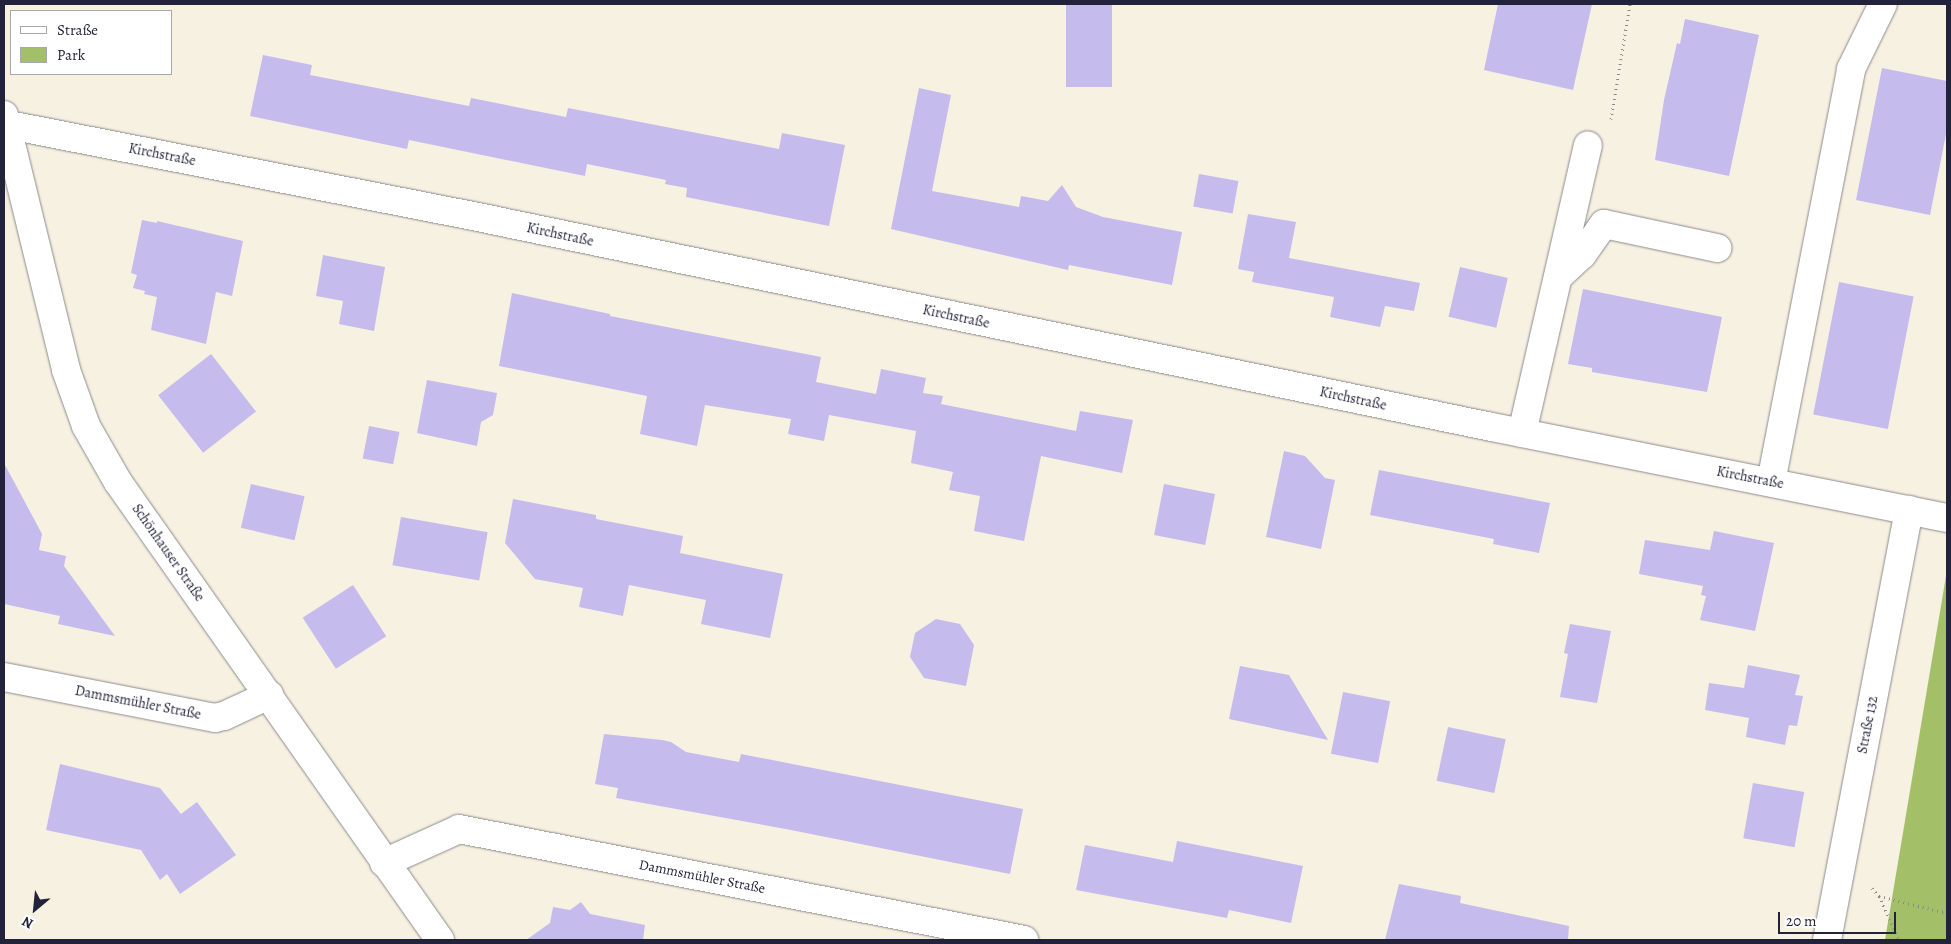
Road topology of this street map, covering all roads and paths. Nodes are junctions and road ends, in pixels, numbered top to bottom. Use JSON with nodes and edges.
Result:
{"nodes":[{"id":1,"x":1883,"y":4,"type":"edge"},
{"id":2,"x":4,"y":121,"type":"edge"},
{"id":3,"x":1588,"y":145,"type":"dead end"},
{"id":4,"x":1717,"y":248,"type":"dead end"},
{"id":5,"x":1558,"y":277,"type":"junction"},
{"id":6,"x":1522,"y":433,"type":"junction"},
{"id":7,"x":1771,"y":482,"type":"junction"},
{"id":8,"x":1908,"y":510,"type":"junction"},
{"id":9,"x":1947,"y":518,"type":"edge"},
{"id":10,"x":4,"y":676,"type":"edge"},
{"id":11,"x":269,"y":695,"type":"junction"},
{"id":12,"x":1843,"y":856,"type":"junction"},
{"id":13,"x":384,"y":863,"type":"junction"},
{"id":14,"x":1879,"y":896,"type":"junction"},
{"id":15,"x":1947,"y":913,"type":"edge"},
{"id":16,"x":440,"y":940,"type":"edge"},
{"id":17,"x":1024,"y":940,"type":"edge"},
{"id":18,"x":1827,"y":940,"type":"edge"},
{"id":19,"x":1899,"y":940,"type":"edge"}],
"edges":[{"from":1,"to":7,"type":"street"},
{"from":2,"to":6,"type":"street","name":"Kirchstraße"},
{"from":2,"to":11,"type":"street","name":"Schönhauser Straße"},
{"from":3,"to":5,"type":"street"},
{"from":4,"to":5,"type":"street"},
{"from":5,"to":6,"type":"street"},
{"from":6,"to":7,"type":"street","name":"Kirchstraße"},
{"from":7,"to":8,"type":"street","name":"Kirchstraße"},
{"from":8,"to":9,"type":"street","name":"Kirchstraße"},
{"from":8,"to":12,"type":"street","name":"Straße 132"},
{"from":10,"to":11,"type":"street","name":"Dammsmühler Straße"},
{"from":11,"to":13,"type":"street","name":"Schönhauser Straße"},
{"from":12,"to":14,"type":"path"},
{"from":12,"to":18,"type":"street","name":"Straße 132"},
{"from":13,"to":16,"type":"street","name":"Schönhauser Straße"},
{"from":13,"to":17,"type":"street","name":"Dammsmühler Straße"},
{"from":14,"to":15,"type":"path"},
{"from":14,"to":19,"type":"path"}]}
